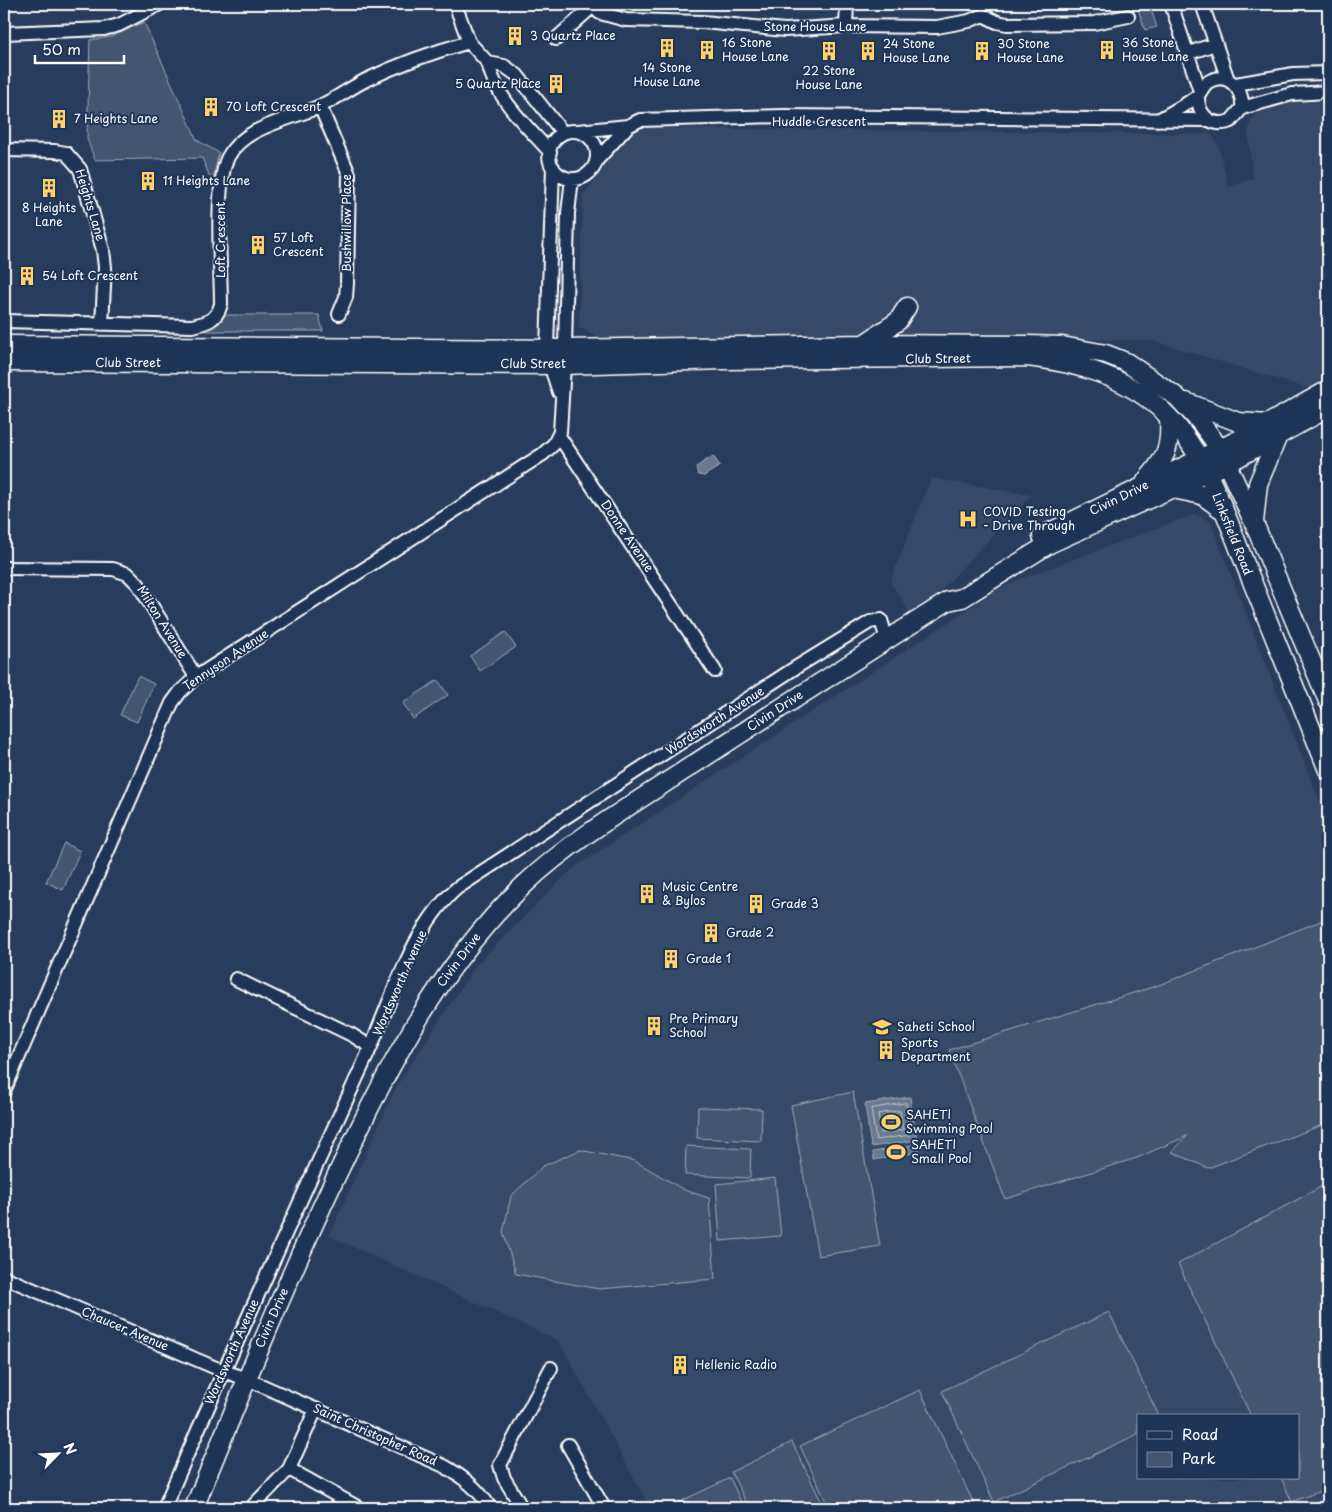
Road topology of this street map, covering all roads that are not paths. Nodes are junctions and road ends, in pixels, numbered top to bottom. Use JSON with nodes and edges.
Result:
{"nodes":[{"id":1,"x":160,"y":4,"type":"edge"},
{"id":2,"x":455,"y":4,"type":"edge"},
{"id":3,"x":847,"y":4,"type":"edge"},
{"id":4,"x":1171,"y":4,"type":"edge"},
{"id":5,"x":1202,"y":4,"type":"edge"},
{"id":6,"x":591,"y":6,"type":"edge"},
{"id":7,"x":985,"y":9,"type":"edge"},
{"id":8,"x":1128,"y":16,"type":"dead end"},
{"id":9,"x":846,"y":26,"type":"junction"},
{"id":10,"x":4,"y":34,"type":"edge"},
{"id":11,"x":556,"y":39,"type":"dead end"},
{"id":12,"x":469,"y":42,"type":"junction"},
{"id":13,"x":1215,"y":44,"type":"junction"},
{"id":14,"x":1189,"y":53,"type":"junction"},
{"id":15,"x":488,"y":63,"type":"junction"},
{"id":16,"x":1328,"y":73,"type":"edge"},
{"id":17,"x":1232,"y":82,"type":"junction"},
{"id":18,"x":1328,"y":92,"type":"edge"},
{"id":19,"x":1199,"y":93,"type":"junction"},
{"id":20,"x":539,"y":104,"type":"junction"},
{"id":21,"x":320,"y":106,"type":"junction"},
{"id":22,"x":1242,"y":108,"type":"junction"},
{"id":23,"x":521,"y":118,"type":"junction"},
{"id":24,"x":1158,"y":120,"type":"junction"},
{"id":25,"x":1208,"y":120,"type":"junction"},
{"id":26,"x":628,"y":126,"type":"junction"},
{"id":27,"x":578,"y":132,"type":"junction"},
{"id":28,"x":563,"y":133,"type":"junction"},
{"id":29,"x":4,"y":150,"type":"edge"},
{"id":30,"x":550,"y":152,"type":"junction"},
{"id":31,"x":596,"y":162,"type":"junction"},
{"id":32,"x":553,"y":167,"type":"junction"},
{"id":33,"x":572,"y":178,"type":"junction"},
{"id":34,"x":907,"y":307,"type":"dead end"},
{"id":35,"x":339,"y":314,"type":"dead end"},
{"id":36,"x":4,"y":321,"type":"edge"},
{"id":37,"x":102,"y":324,"type":"junction"},
{"id":38,"x":864,"y":344,"type":"junction"},
{"id":39,"x":4,"y":345,"type":"edge"},
{"id":40,"x":1062,"y":354,"type":"junction"},
{"id":41,"x":556,"y":357,"type":"junction"},
{"id":42,"x":4,"y":362,"type":"edge"},
{"id":43,"x":1328,"y":390,"type":"edge"},
{"id":44,"x":1177,"y":397,"type":"junction"},
{"id":45,"x":1328,"y":408,"type":"edge"},
{"id":46,"x":1169,"y":417,"type":"junction"},
{"id":47,"x":1273,"y":431,"type":"junction"},
{"id":48,"x":559,"y":436,"type":"junction"},
{"id":49,"x":1223,"y":457,"type":"junction"},
{"id":50,"x":1203,"y":466,"type":"junction"},
{"id":51,"x":1141,"y":487,"type":"junction"},
{"id":52,"x":1173,"y":489,"type":"junction"},
{"id":53,"x":1224,"y":512,"type":"junction"},
{"id":54,"x":1254,"y":523,"type":"junction"},
{"id":55,"x":4,"y":568,"type":"edge"},
{"id":56,"x":948,"y":602,"type":"junction"},
{"id":57,"x":887,"y":640,"type":"junction"},
{"id":58,"x":715,"y":671,"type":"dead end"},
{"id":59,"x":196,"y":677,"type":"junction"},
{"id":60,"x":1328,"y":701,"type":"edge"},
{"id":61,"x":1328,"y":770,"type":"edge"},
{"id":62,"x":236,"y":979,"type":"dead end"},
{"id":63,"x":371,"y":1047,"type":"junction"},
{"id":64,"x":4,"y":1091,"type":"edge"},
{"id":65,"x":4,"y":1277,"type":"edge"},
{"id":66,"x":551,"y":1368,"type":"dead end"},
{"id":67,"x":223,"y":1371,"type":"junction"},
{"id":68,"x":247,"y":1379,"type":"junction"},
{"id":69,"x":316,"y":1409,"type":"junction"},
{"id":70,"x":568,"y":1445,"type":"dead end"},
{"id":71,"x":289,"y":1469,"type":"junction"},
{"id":72,"x":164,"y":1508,"type":"edge"},
{"id":73,"x":194,"y":1508,"type":"edge"},
{"id":74,"x":251,"y":1508,"type":"edge"},
{"id":75,"x":359,"y":1508,"type":"edge"},
{"id":76,"x":490,"y":1508,"type":"edge"},
{"id":77,"x":522,"y":1508,"type":"edge"},
{"id":78,"x":604,"y":1508,"type":"edge"}],
"edges":[{"from":1,"to":10,"type":"street"},
{"from":2,"to":12,"type":"street"},
{"from":3,"to":9,"type":"street"},
{"from":4,"to":14,"type":"street"},
{"from":5,"to":13,"type":"street"},
{"from":6,"to":9,"type":"street","name":"Stone House Lane"},
{"from":6,"to":11,"type":"street"},
{"from":7,"to":8,"type":"street"},
{"from":7,"to":9,"type":"street","name":"Stone House Lane"},
{"from":12,"to":15,"type":"street"},
{"from":12,"to":21,"type":"street","name":"Loft Crescent"},
{"from":13,"to":14,"type":"street"},
{"from":13,"to":17,"type":"street"},
{"from":14,"to":19,"type":"street"},
{"from":15,"to":20,"type":"street"},
{"from":15,"to":23,"type":"street"},
{"from":16,"to":17,"type":"street"},
{"from":17,"to":19,"type":"street"},
{"from":17,"to":22,"type":"street"},
{"from":18,"to":22,"type":"street"},
{"from":19,"to":24,"type":"street"},
{"from":19,"to":25,"type":"street"},
{"from":20,"to":23,"type":"street"},
{"from":20,"to":28,"type":"street"},
{"from":21,"to":35,"type":"street","name":"Bushwillow Place"},
{"from":21,"to":37,"type":"street","name":"Loft Crescent"},
{"from":22,"to":25,"type":"street"},
{"from":23,"to":30,"type":"street"},
{"from":24,"to":25,"type":"street","name":"Huddle Crescent"},
{"from":24,"to":26,"type":"street","name":"Huddle Crescent"},
{"from":26,"to":27,"type":"street","name":"Huddle Crescent"},
{"from":26,"to":31,"type":"street"},
{"from":27,"to":28,"type":"street"},
{"from":27,"to":31,"type":"street"},
{"from":28,"to":30,"type":"street"},
{"from":29,"to":37,"type":"street","name":"Heights Lane"},
{"from":30,"to":32,"type":"street"},
{"from":31,"to":33,"type":"street"},
{"from":32,"to":33,"type":"street"},
{"from":32,"to":41,"type":"street"},
{"from":33,"to":41,"type":"street"},
{"from":34,"to":38,"type":"main road"},
{"from":36,"to":37,"type":"street","name":"Loft Crescent"},
{"from":38,"to":40,"type":"main road","name":"Club Street"},
{"from":38,"to":41,"type":"main road","name":"Club Street"},
{"from":39,"to":41,"type":"main road","name":"Club Street"},
{"from":40,"to":41,"type":"main road","name":"Club Street"},
{"from":40,"to":44,"type":"main road","name":"Linksfield Road"},
{"from":40,"to":46,"type":"main road","name":"Linksfield Road"},
{"from":41,"to":42,"type":"main road","name":"Club Street"},
{"from":41,"to":48,"type":"street"},
{"from":43,"to":47,"type":"main road"},
{"from":44,"to":47,"type":"main road"},
{"from":44,"to":49,"type":"main road","name":"Linksfield Road"},
{"from":45,"to":47,"type":"main road"},
{"from":46,"to":50,"type":"main road","name":"Linksfield Road"},
{"from":46,"to":51,"type":"main road"},
{"from":47,"to":49,"type":"main road"},
{"from":47,"to":54,"type":"main road"},
{"from":48,"to":58,"type":"street","name":"Donne Avenue"},
{"from":48,"to":59,"type":"street","name":"Tennyson Avenue"},
{"from":49,"to":50,"type":"main road","name":"Civin Drive"},
{"from":49,"to":54,"type":"main road","name":"Linksfield Road"},
{"from":50,"to":51,"type":"main road","name":"Civin Drive"},
{"from":50,"to":52,"type":"main road","name":"Civin Drive"},
{"from":50,"to":53,"type":"main road","name":"Linksfield Road"},
{"from":51,"to":56,"type":"main road","name":"Civin Drive"},
{"from":52,"to":53,"type":"main road"},
{"from":52,"to":56,"type":"main road","name":"Civin Drive"},
{"from":53,"to":61,"type":"main road","name":"Linksfield Road"},
{"from":54,"to":60,"type":"main road","name":"Linksfield Road"},
{"from":55,"to":59,"type":"street","name":"Milton Avenue"},
{"from":56,"to":57,"type":"main road","name":"Civin Drive"},
{"from":57,"to":63,"type":"street","name":"Wordsworth Avenue"},
{"from":57,"to":68,"type":"main road","name":"Civin Drive"},
{"from":59,"to":64,"type":"street","name":"Tennyson Avenue"},
{"from":62,"to":63,"type":"street"},
{"from":63,"to":67,"type":"street","name":"Wordsworth Avenue"},
{"from":65,"to":67,"type":"street","name":"Chaucer Avenue"},
{"from":66,"to":77,"type":"street"},
{"from":67,"to":68,"type":"street","name":"Chaucer Avenue"},
{"from":67,"to":72,"type":"street","name":"Wordsworth Avenue"},
{"from":68,"to":69,"type":"street","name":"Saint Christopher Road"},
{"from":68,"to":73,"type":"main road","name":"Civin Drive"},
{"from":69,"to":71,"type":"street"},
{"from":69,"to":76,"type":"street","name":"Saint Christopher Road"},
{"from":70,"to":78,"type":"street"},
{"from":71,"to":74,"type":"street"},
{"from":71,"to":75,"type":"street"}]}
